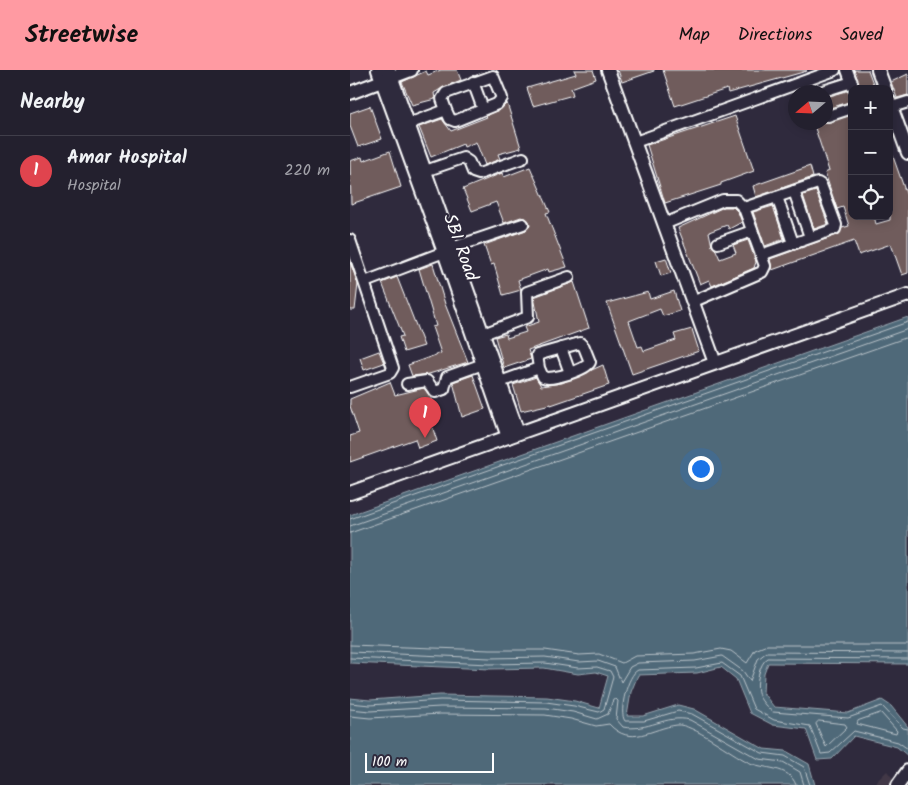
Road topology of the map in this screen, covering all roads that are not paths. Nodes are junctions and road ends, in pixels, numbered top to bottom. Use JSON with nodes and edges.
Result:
{"nodes":[{"id":1,"x":411,"y":70,"type":"edge"},
{"id":2,"x":608,"y":70,"type":"edge"},
{"id":3,"x":835,"y":70,"type":"edge"},
{"id":4,"x":847,"y":70,"type":"edge"},
{"id":5,"x":878,"y":70,"type":"edge"},
{"id":6,"x":385,"y":74,"type":"edge"},
{"id":7,"x":814,"y":78,"type":"junction"},
{"id":8,"x":473,"y":82,"type":"junction"},
{"id":9,"x":816,"y":85,"type":"edge"},
{"id":10,"x":853,"y":85,"type":"edge"},
{"id":11,"x":884,"y":85,"type":"edge"},
{"id":12,"x":848,"y":86,"type":"edge"},
{"id":13,"x":833,"y":89,"type":"edge"},
{"id":14,"x":350,"y":92,"type":"edge"},
{"id":15,"x":908,"y":102,"type":"edge"},
{"id":16,"x":893,"y":104,"type":"edge"},
{"id":17,"x":484,"y":109,"type":"junction"},
{"id":18,"x":848,"y":109,"type":"edge"},
{"id":19,"x":446,"y":110,"type":"junction"},
{"id":20,"x":893,"y":112,"type":"edge"},
{"id":21,"x":833,"y":114,"type":"edge"},
{"id":22,"x":408,"y":124,"type":"junction"},
{"id":23,"x":635,"y":142,"type":"junction"},
{"id":24,"x":908,"y":153,"type":"edge"},
{"id":25,"x":523,"y":158,"type":"dead end"},
{"id":26,"x":425,"y":172,"type":"junction"},
{"id":27,"x":794,"y":191,"type":"junction"},
{"id":28,"x":777,"y":197,"type":"junction"},
{"id":29,"x":744,"y":208,"type":"junction"},
{"id":30,"x":523,"y":224,"type":"dead end"},
{"id":31,"x":664,"y":224,"type":"junction"},
{"id":32,"x":752,"y":230,"type":"junction"},
{"id":33,"x":810,"y":237,"type":"junction"},
{"id":34,"x":350,"y":240,"type":"edge"},
{"id":35,"x":718,"y":243,"type":"dead end"},
{"id":36,"x":793,"y":243,"type":"junction"},
{"id":37,"x":448,"y":250,"type":"junction"},
{"id":38,"x":761,"y":254,"type":"junction"},
{"id":39,"x":569,"y":277,"type":"dead end"},
{"id":40,"x":365,"y":282,"type":"junction"},
{"id":41,"x":908,"y":295,"type":"edge"},
{"id":42,"x":692,"y":302,"type":"junction"},
{"id":43,"x":483,"y":334,"type":"junction"},
{"id":44,"x":561,"y":348,"type":"junction"},
{"id":45,"x":715,"y":363,"type":"junction"},
{"id":46,"x":483,"y":364,"type":"junction"},
{"id":47,"x":539,"y":368,"type":"junction"},
{"id":48,"x":570,"y":373,"type":"junction"},
{"id":49,"x":500,"y":382,"type":"junction"},
{"id":50,"x":407,"y":384,"type":"dead end"},
{"id":51,"x":350,"y":387,"type":"edge"},
{"id":52,"x":513,"y":435,"type":"junction"},
{"id":53,"x":350,"y":493,"type":"edge"},
{"id":54,"x":907,"y":772,"type":"edge"},
{"id":55,"x":898,"y":785,"type":"edge"}],
"edges":[{"from":1,"to":6,"type":"street"},
{"from":2,"to":23,"type":"street"},
{"from":3,"to":7,"type":"street"},
{"from":4,"to":10,"type":"street"},
{"from":5,"to":11,"type":"street"},
{"from":6,"to":14,"type":"street"},
{"from":6,"to":22,"type":"street","name":"SBI Road"},
{"from":6,"to":37,"type":"street","name":"SBI Road"},
{"from":7,"to":9,"type":"street"},
{"from":7,"to":23,"type":"street"},
{"from":8,"to":17,"type":"street"},
{"from":8,"to":17,"type":"street"},
{"from":8,"to":19,"type":"street"},
{"from":12,"to":13,"type":"street"},
{"from":15,"to":16,"type":"street"},
{"from":17,"to":19,"type":"street"},
{"from":18,"to":21,"type":"street"},
{"from":19,"to":22,"type":"street"},
{"from":20,"to":24,"type":"street"},
{"from":22,"to":26,"type":"street","name":"SBI Road"},
{"from":23,"to":31,"type":"street"},
{"from":25,"to":26,"type":"street"},
{"from":26,"to":37,"type":"street","name":"SBI Road"},
{"from":27,"to":28,"type":"street"},
{"from":27,"to":33,"type":"street"},
{"from":27,"to":33,"type":"street"},
{"from":28,"to":29,"type":"street"},
{"from":28,"to":36,"type":"street"},
{"from":29,"to":31,"type":"street"},
{"from":29,"to":32,"type":"street"},
{"from":30,"to":37,"type":"street"},
{"from":31,"to":42,"type":"street"},
{"from":32,"to":35,"type":"street"},
{"from":32,"to":38,"type":"street"},
{"from":33,"to":36,"type":"street"},
{"from":34,"to":40,"type":"street"},
{"from":36,"to":38,"type":"street"},
{"from":37,"to":40,"type":"street"},
{"from":37,"to":43,"type":"street","name":"SBI Road"},
{"from":37,"to":46,"type":"street","name":"SBI Road"},
{"from":38,"to":42,"type":"street"},
{"from":39,"to":43,"type":"street"},
{"from":40,"to":51,"type":"street"},
{"from":41,"to":45,"type":"street"},
{"from":42,"to":45,"type":"street"},
{"from":43,"to":49,"type":"street","name":"SBI Road"},
{"from":44,"to":47,"type":"street"},
{"from":44,"to":48,"type":"street"},
{"from":44,"to":48,"type":"street"},
{"from":45,"to":52,"type":"street"},
{"from":46,"to":50,"type":"street"},
{"from":46,"to":52,"type":"street","name":"SBI Road"},
{"from":47,"to":48,"type":"street"},
{"from":47,"to":49,"type":"street"},
{"from":49,"to":52,"type":"street","name":"SBI Road"},
{"from":52,"to":53,"type":"street"},
{"from":54,"to":55,"type":"street"}]}
